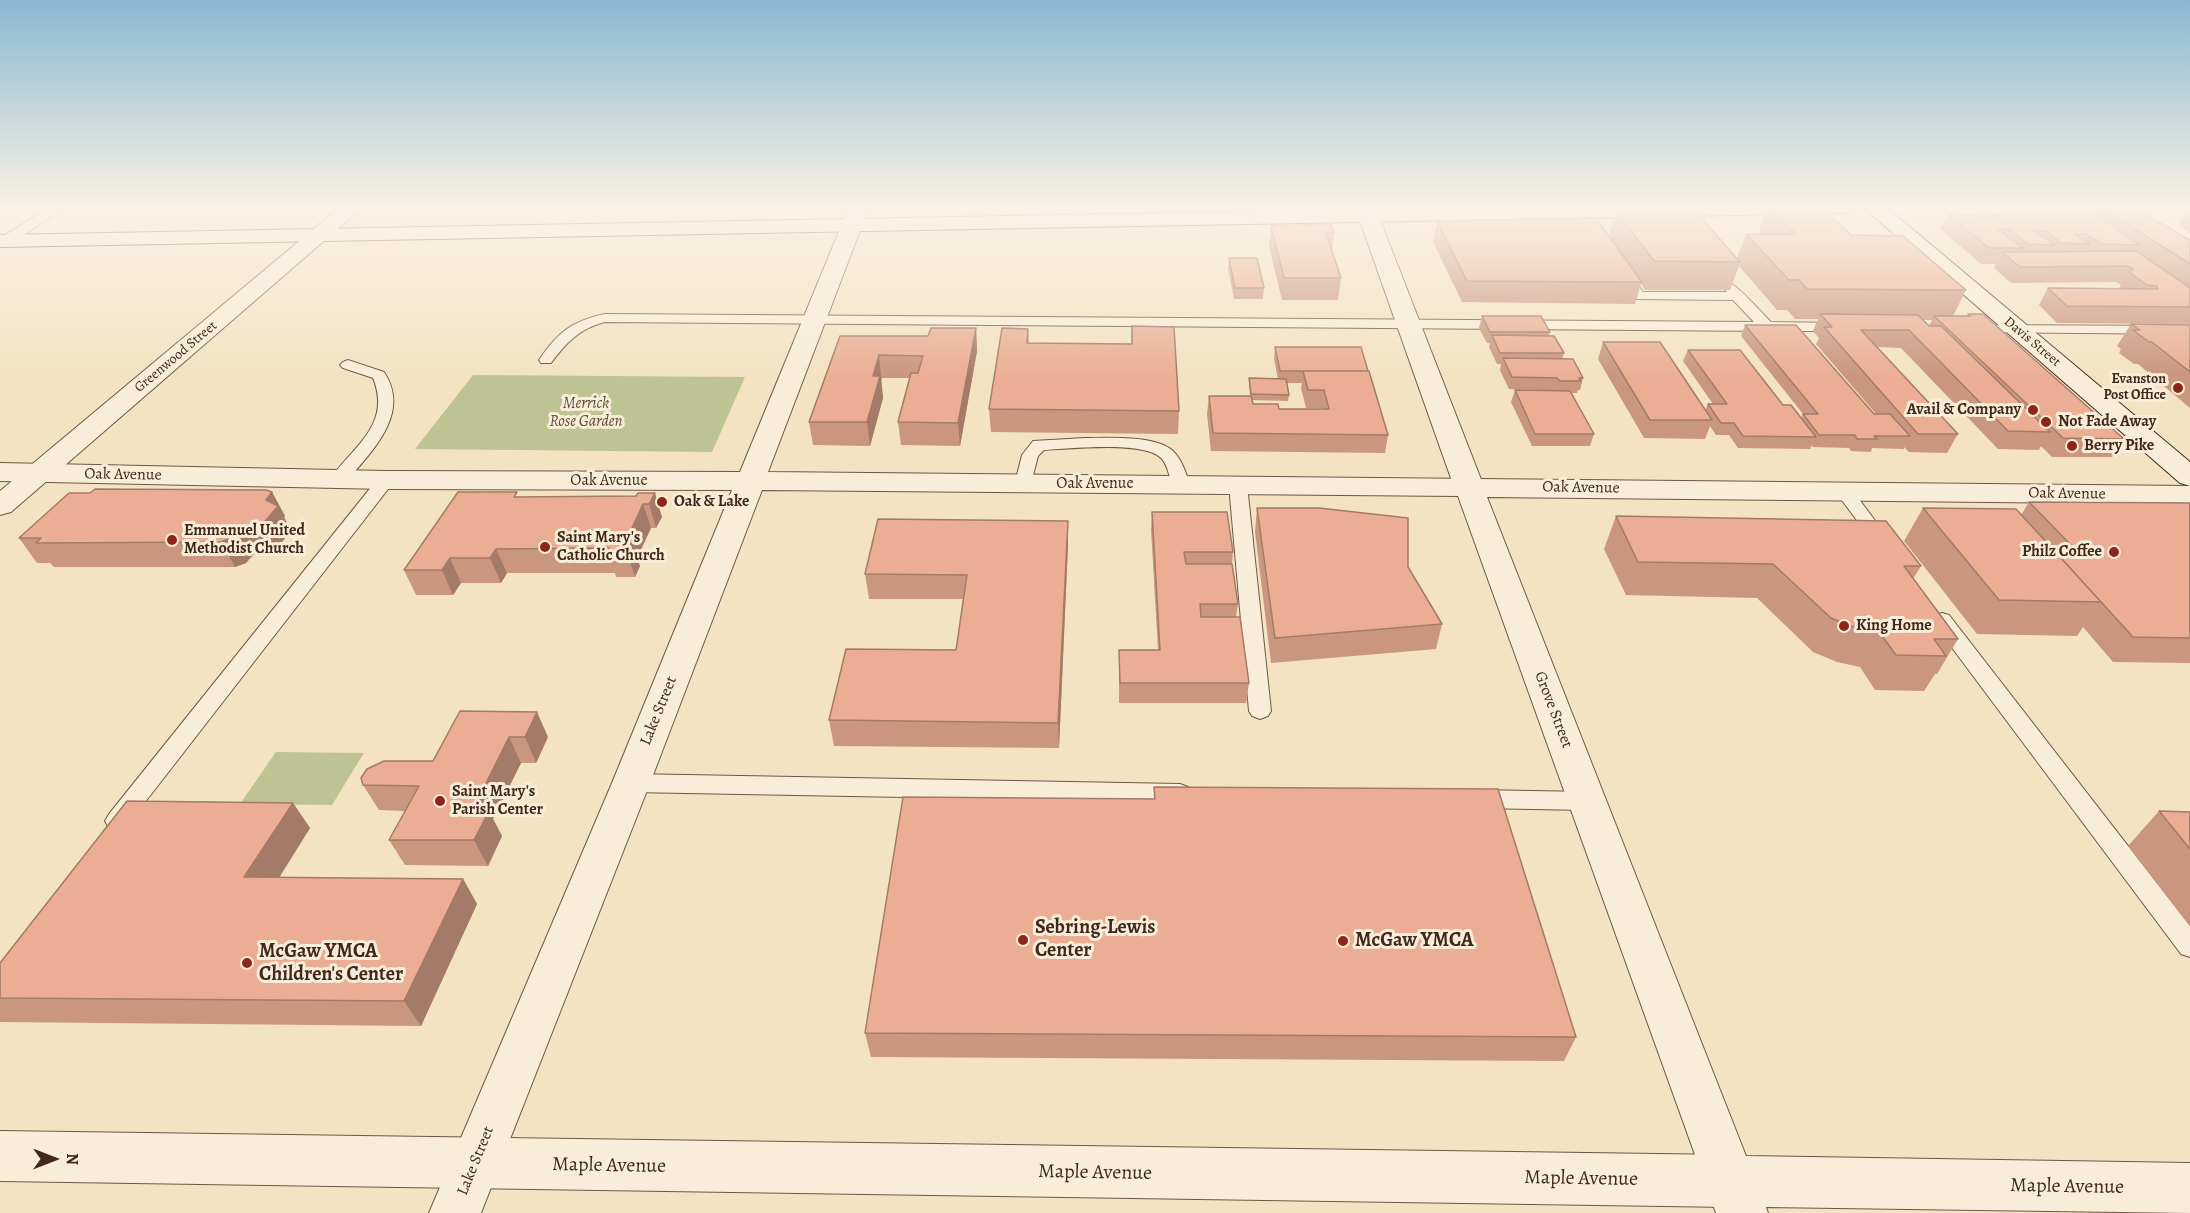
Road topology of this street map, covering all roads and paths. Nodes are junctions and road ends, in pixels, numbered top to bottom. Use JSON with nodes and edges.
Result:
{"nodes":[{"id":1,"x":286,"y":264,"type":"edge"},
{"id":2,"x":836,"y":264,"type":"edge"},
{"id":3,"x":1386,"y":264,"type":"edge"},
{"id":4,"x":1614,"y":264,"type":"edge"},
{"id":5,"x":1939,"y":264,"type":"edge"},
{"id":6,"x":1723,"y":278,"type":"edge"},
{"id":7,"x":1737,"y":296,"type":"junction"},
{"id":8,"x":814,"y":319,"type":"junction"},
{"id":9,"x":1408,"y":324,"type":"junction"},
{"id":10,"x":1768,"y":327,"type":"junction"},
{"id":11,"x":1852,"y":328,"type":"edge"},
{"id":12,"x":1960,"y":328,"type":"edge"},
{"id":13,"x":2016,"y":329,"type":"junction"},
{"id":14,"x":2190,"y":330,"type":"edge"},
{"id":15,"x":546,"y":360,"type":"dead end"},
{"id":16,"x":348,"y":365,"type":"dead end"},
{"id":17,"x":0,"y":472,"type":"edge"},
{"id":18,"x":40,"y":473,"type":"junction"},
{"id":19,"x":2190,"y":477,"type":"edge"},
{"id":20,"x":339,"y":479,"type":"junction"},
{"id":21,"x":386,"y":480,"type":"junction"},
{"id":22,"x":750,"y":481,"type":"junction"},
{"id":23,"x":1024,"y":483,"type":"junction"},
{"id":24,"x":1181,"y":485,"type":"junction"},
{"id":25,"x":1238,"y":485,"type":"junction"},
{"id":26,"x":1469,"y":487,"type":"junction"},
{"id":27,"x":1844,"y":491,"type":"junction"},
{"id":28,"x":2190,"y":495,"type":"edge"},
{"id":29,"x":0,"y":507,"type":"edge"},
{"id":30,"x":1893,"y":556,"type":"edge"},
{"id":31,"x":1928,"y":603,"type":"edge"},
{"id":32,"x":1260,"y":711,"type":"dead end"},
{"id":33,"x":631,"y":783,"type":"junction"},
{"id":34,"x":1196,"y":794,"type":"edge"},
{"id":35,"x":1453,"y":799,"type":"edge"},
{"id":36,"x":1587,"y":801,"type":"junction"},
{"id":37,"x":107,"y":834,"type":"edge"},
{"id":38,"x":2190,"y":946,"type":"edge"},
{"id":39,"x":0,"y":1156,"type":"edge"},
{"id":40,"x":474,"y":1164,"type":"junction"},
{"id":41,"x":2190,"y":1189,"type":"edge"},
{"id":42,"x":1736,"y":1197,"type":"edge"},
{"id":43,"x":2087,"y":1200,"type":"edge"},
{"id":44,"x":454,"y":1213,"type":"edge"}],
"edges":[{"from":1,"to":18,"type":"street","name":"Greenwood Street"},
{"from":2,"to":8,"type":"street","name":"Lake Street"},
{"from":3,"to":9,"type":"street","name":"Grove Street"},
{"from":4,"to":7,"type":"lane"},
{"from":5,"to":13,"type":"street","name":"Davis Street"},
{"from":6,"to":7,"type":"lane"},
{"from":7,"to":10,"type":"lane"},
{"from":8,"to":9,"type":"lane"},
{"from":8,"to":15,"type":"lane"},
{"from":8,"to":22,"type":"street","name":"Lake Street"},
{"from":9,"to":10,"type":"lane"},
{"from":9,"to":26,"type":"street","name":"Grove Street"},
{"from":10,"to":11,"type":"lane"},
{"from":12,"to":13,"type":"lane"},
{"from":13,"to":14,"type":"lane"},
{"from":13,"to":19,"type":"street","name":"Davis Street"},
{"from":16,"to":20,"type":"lane"},
{"from":17,"to":18,"type":"street","name":"Oak Avenue"},
{"from":18,"to":20,"type":"street","name":"Oak Avenue"},
{"from":18,"to":29,"type":"street","name":"Greenwood Street"},
{"from":20,"to":21,"type":"street","name":"Oak Avenue"},
{"from":21,"to":22,"type":"street","name":"Oak Avenue"},
{"from":21,"to":37,"type":"lane"},
{"from":22,"to":23,"type":"street","name":"Oak Avenue"},
{"from":22,"to":33,"type":"street","name":"Lake Street"},
{"from":23,"to":24,"type":"street","name":"Oak Avenue"},
{"from":23,"to":24,"type":"lane"},
{"from":24,"to":25,"type":"street","name":"Oak Avenue"},
{"from":25,"to":26,"type":"street","name":"Oak Avenue"},
{"from":25,"to":32,"type":"lane"},
{"from":26,"to":27,"type":"street","name":"Oak Avenue"},
{"from":26,"to":36,"type":"street","name":"Grove Street"},
{"from":27,"to":28,"type":"street","name":"Oak Avenue"},
{"from":27,"to":30,"type":"lane"},
{"from":31,"to":38,"type":"lane"},
{"from":33,"to":34,"type":"lane"},
{"from":33,"to":40,"type":"street","name":"Lake Street"},
{"from":35,"to":36,"type":"lane"},
{"from":36,"to":42,"type":"street","name":"Grove Street"},
{"from":39,"to":40,"type":"street","name":"Maple Avenue"},
{"from":40,"to":42,"type":"street","name":"Maple Avenue"},
{"from":40,"to":44,"type":"street","name":"Lake Street"},
{"from":41,"to":43,"type":"street","name":"Maple Avenue"},
{"from":42,"to":43,"type":"street","name":"Maple Avenue"}]}
